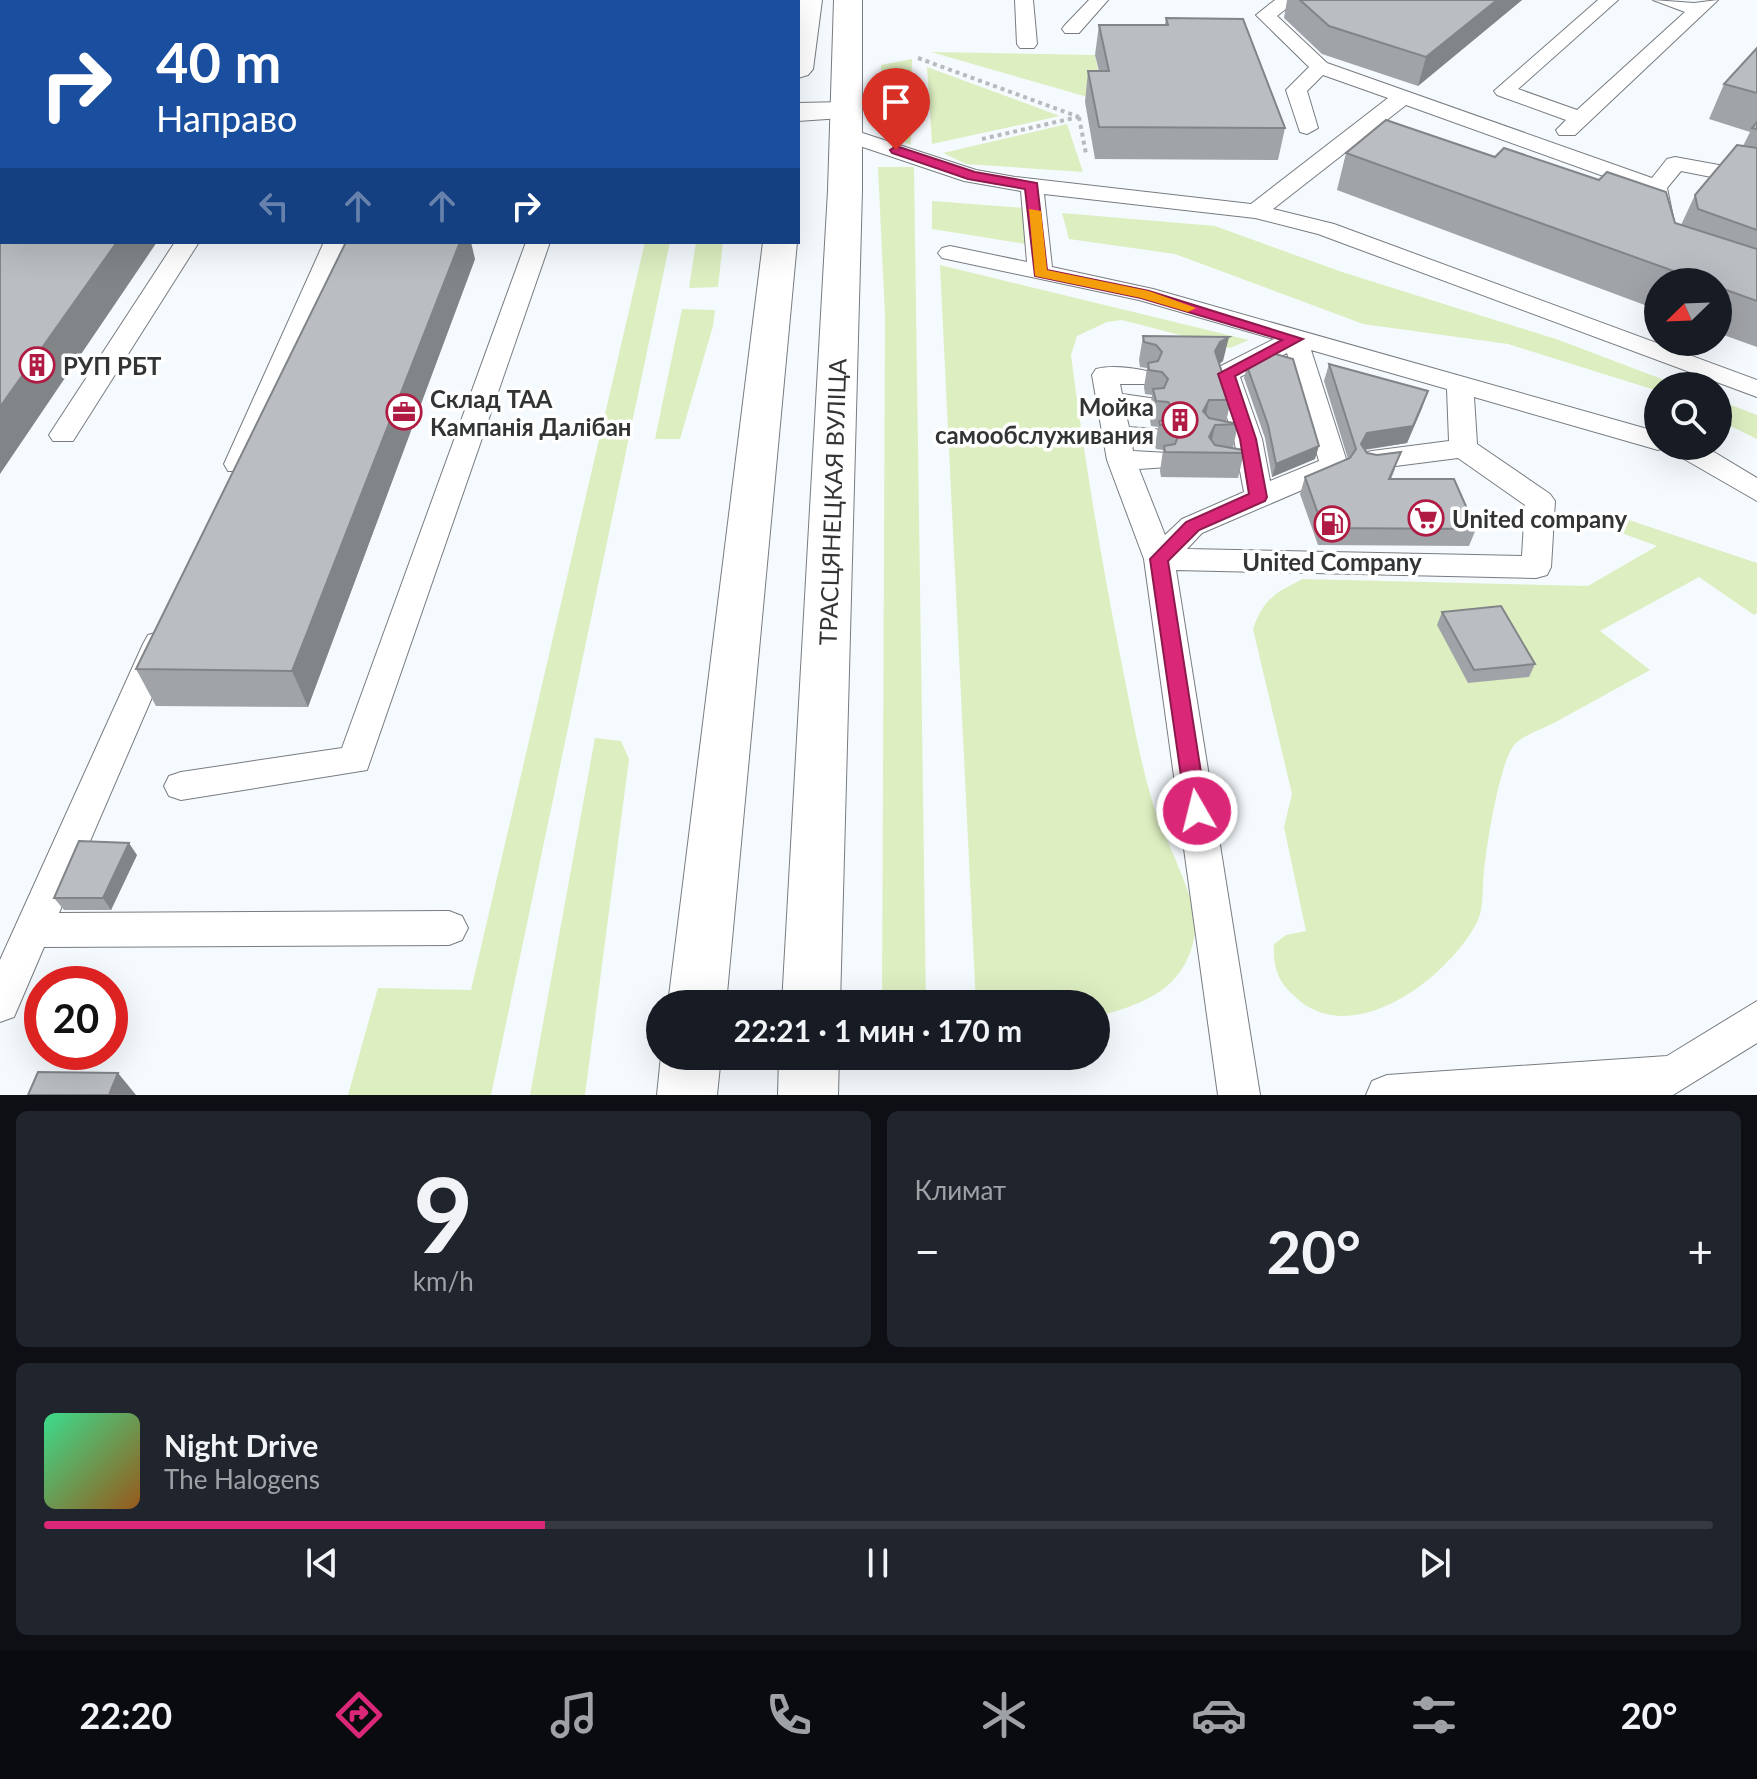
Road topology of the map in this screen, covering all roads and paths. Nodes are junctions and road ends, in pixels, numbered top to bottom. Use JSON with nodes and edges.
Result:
{"nodes":[{"id":1,"x":808,"y":0,"type":"edge"},
{"id":2,"x":848,"y":0,"type":"edge"},
{"id":3,"x":1024,"y":0,"type":"edge"},
{"id":4,"x":1099,"y":0,"type":"edge"},
{"id":5,"x":1288,"y":0,"type":"edge"},
{"id":6,"x":1609,"y":0,"type":"edge"},
{"id":7,"x":1662,"y":0,"type":"edge"},
{"id":8,"x":1703,"y":5,"type":"edge"},
{"id":9,"x":1072,"y":29,"type":"dead end"},
{"id":10,"x":1027,"y":44,"type":"dead end"},
{"id":11,"x":800,"y":55,"type":"edge"},
{"id":12,"x":918,"y":58,"type":"dead end"},
{"id":13,"x":1320,"y":67,"type":"junction"},
{"id":14,"x":1401,"y":98,"type":"junction"},
{"id":15,"x":800,"y":112,"type":"edge"},
{"id":16,"x":1581,"y":118,"type":"junction"},
{"id":17,"x":844,"y":122,"type":"junction"},
{"id":18,"x":1307,"y":128,"type":"dead end"},
{"id":19,"x":974,"y":141,"type":"dead end"},
{"id":20,"x":1547,"y":149,"type":"junction"},
{"id":21,"x":1757,"y":179,"type":"edge"},
{"id":22,"x":1032,"y":186,"type":"junction"},
{"id":23,"x":1656,"y":187,"type":"junction"},
{"id":24,"x":1256,"y":211,"type":"junction"},
{"id":25,"x":186,"y":244,"type":"edge"},
{"id":26,"x":335,"y":244,"type":"edge"},
{"id":27,"x":537,"y":244,"type":"edge"},
{"id":28,"x":780,"y":244,"type":"edge"},
{"id":29,"x":950,"y":253,"type":"dead end"},
{"id":30,"x":1667,"y":253,"type":"edge"},
{"id":31,"x":1040,"y":273,"type":"junction"},
{"id":32,"x":1295,"y":339,"type":"junction"},
{"id":33,"x":1460,"y":383,"type":"junction"},
{"id":34,"x":1757,"y":389,"type":"edge"},
{"id":35,"x":1145,"y":391,"type":"edge"},
{"id":36,"x":63,"y":435,"type":"dead end"},
{"id":37,"x":1644,"y":437,"type":"edge"},
{"id":38,"x":1217,"y":447,"type":"edge"},
{"id":39,"x":1120,"y":448,"type":"junction"},
{"id":40,"x":1155,"y":448,"type":"dead end"},
{"id":41,"x":1463,"y":448,"type":"junction"},
{"id":42,"x":1251,"y":452,"type":"junction"},
{"id":43,"x":1372,"y":460,"type":"edge"},
{"id":44,"x":1706,"y":460,"type":"edge"},
{"id":45,"x":227,"y":489,"type":"edge"},
{"id":46,"x":1757,"y":491,"type":"edge"},
{"id":47,"x":1259,"y":497,"type":"junction"},
{"id":48,"x":1159,"y":559,"type":"junction"},
{"id":49,"x":170,"y":620,"type":"edge"},
{"id":50,"x":181,"y":786,"type":"dead end"},
{"id":51,"x":449,"y":928,"type":"dead end"},
{"id":52,"x":33,"y":930,"type":"junction"},
{"id":53,"x":699,"y":990,"type":"edge"},
{"id":54,"x":812,"y":990,"type":"edge"},
{"id":55,"x":0,"y":1004,"type":"edge"},
{"id":56,"x":1757,"y":1020,"type":"edge"},
{"id":57,"x":690,"y":1070,"type":"edge"},
{"id":58,"x":809,"y":1070,"type":"edge"},
{"id":59,"x":687,"y":1095,"type":"edge"},
{"id":60,"x":808,"y":1095,"type":"edge"},
{"id":61,"x":1239,"y":1095,"type":"edge"},
{"id":62,"x":1387,"y":1095,"type":"edge"}],
"edges":[{"from":1,"to":11,"type":"main road"},
{"from":2,"to":17,"type":"main road","name":"ТРАСЦЯНЕЦКАЯ ВУЛІЦА"},
{"from":3,"to":10,"type":"lane"},
{"from":4,"to":9,"type":"lane"},
{"from":5,"to":13,"type":"lane"},
{"from":6,"to":16,"type":"lane"},
{"from":7,"to":8,"type":"lane"},
{"from":8,"to":16,"type":"lane"},
{"from":12,"to":19,"type":"path"},
{"from":13,"to":14,"type":"lane"},
{"from":13,"to":18,"type":"lane"},
{"from":14,"to":20,"type":"lane"},
{"from":14,"to":24,"type":"lane"},
{"from":15,"to":17,"type":"main road"},
{"from":16,"to":20,"type":"lane"},
{"from":17,"to":22,"type":"lane"},
{"from":17,"to":54,"type":"main road","name":"ТРАСЦЯНЕЦКАЯ ВУЛІЦА"},
{"from":20,"to":23,"type":"lane"},
{"from":21,"to":23,"type":"lane"},
{"from":22,"to":24,"type":"lane"},
{"from":22,"to":31,"type":"lane"},
{"from":23,"to":30,"type":"lane"},
{"from":24,"to":34,"type":"lane"},
{"from":25,"to":36,"type":"lane"},
{"from":26,"to":45,"type":"lane"},
{"from":27,"to":50,"type":"lane"},
{"from":28,"to":53,"type":"main road"},
{"from":29,"to":31,"type":"lane"},
{"from":31,"to":32,"type":"lane"},
{"from":32,"to":33,"type":"lane"},
{"from":32,"to":42,"type":"lane"},
{"from":32,"to":47,"type":"lane"},
{"from":33,"to":37,"type":"lane"},
{"from":33,"to":41,"type":"lane"},
{"from":35,"to":39,"type":"lane"},
{"from":38,"to":42,"type":"lane"},
{"from":39,"to":40,"type":"lane"},
{"from":39,"to":48,"type":"lane"},
{"from":41,"to":43,"type":"lane"},
{"from":41,"to":48,"type":"lane"},
{"from":42,"to":47,"type":"lane"},
{"from":44,"to":46,"type":"lane"},
{"from":47,"to":48,"type":"lane"},
{"from":48,"to":61,"type":"lane"},
{"from":49,"to":52,"type":"lane"},
{"from":51,"to":52,"type":"lane"},
{"from":52,"to":55,"type":"lane"},
{"from":56,"to":62,"type":"lane"},
{"from":57,"to":59,"type":"main road"},
{"from":58,"to":60,"type":"main road"}]}
